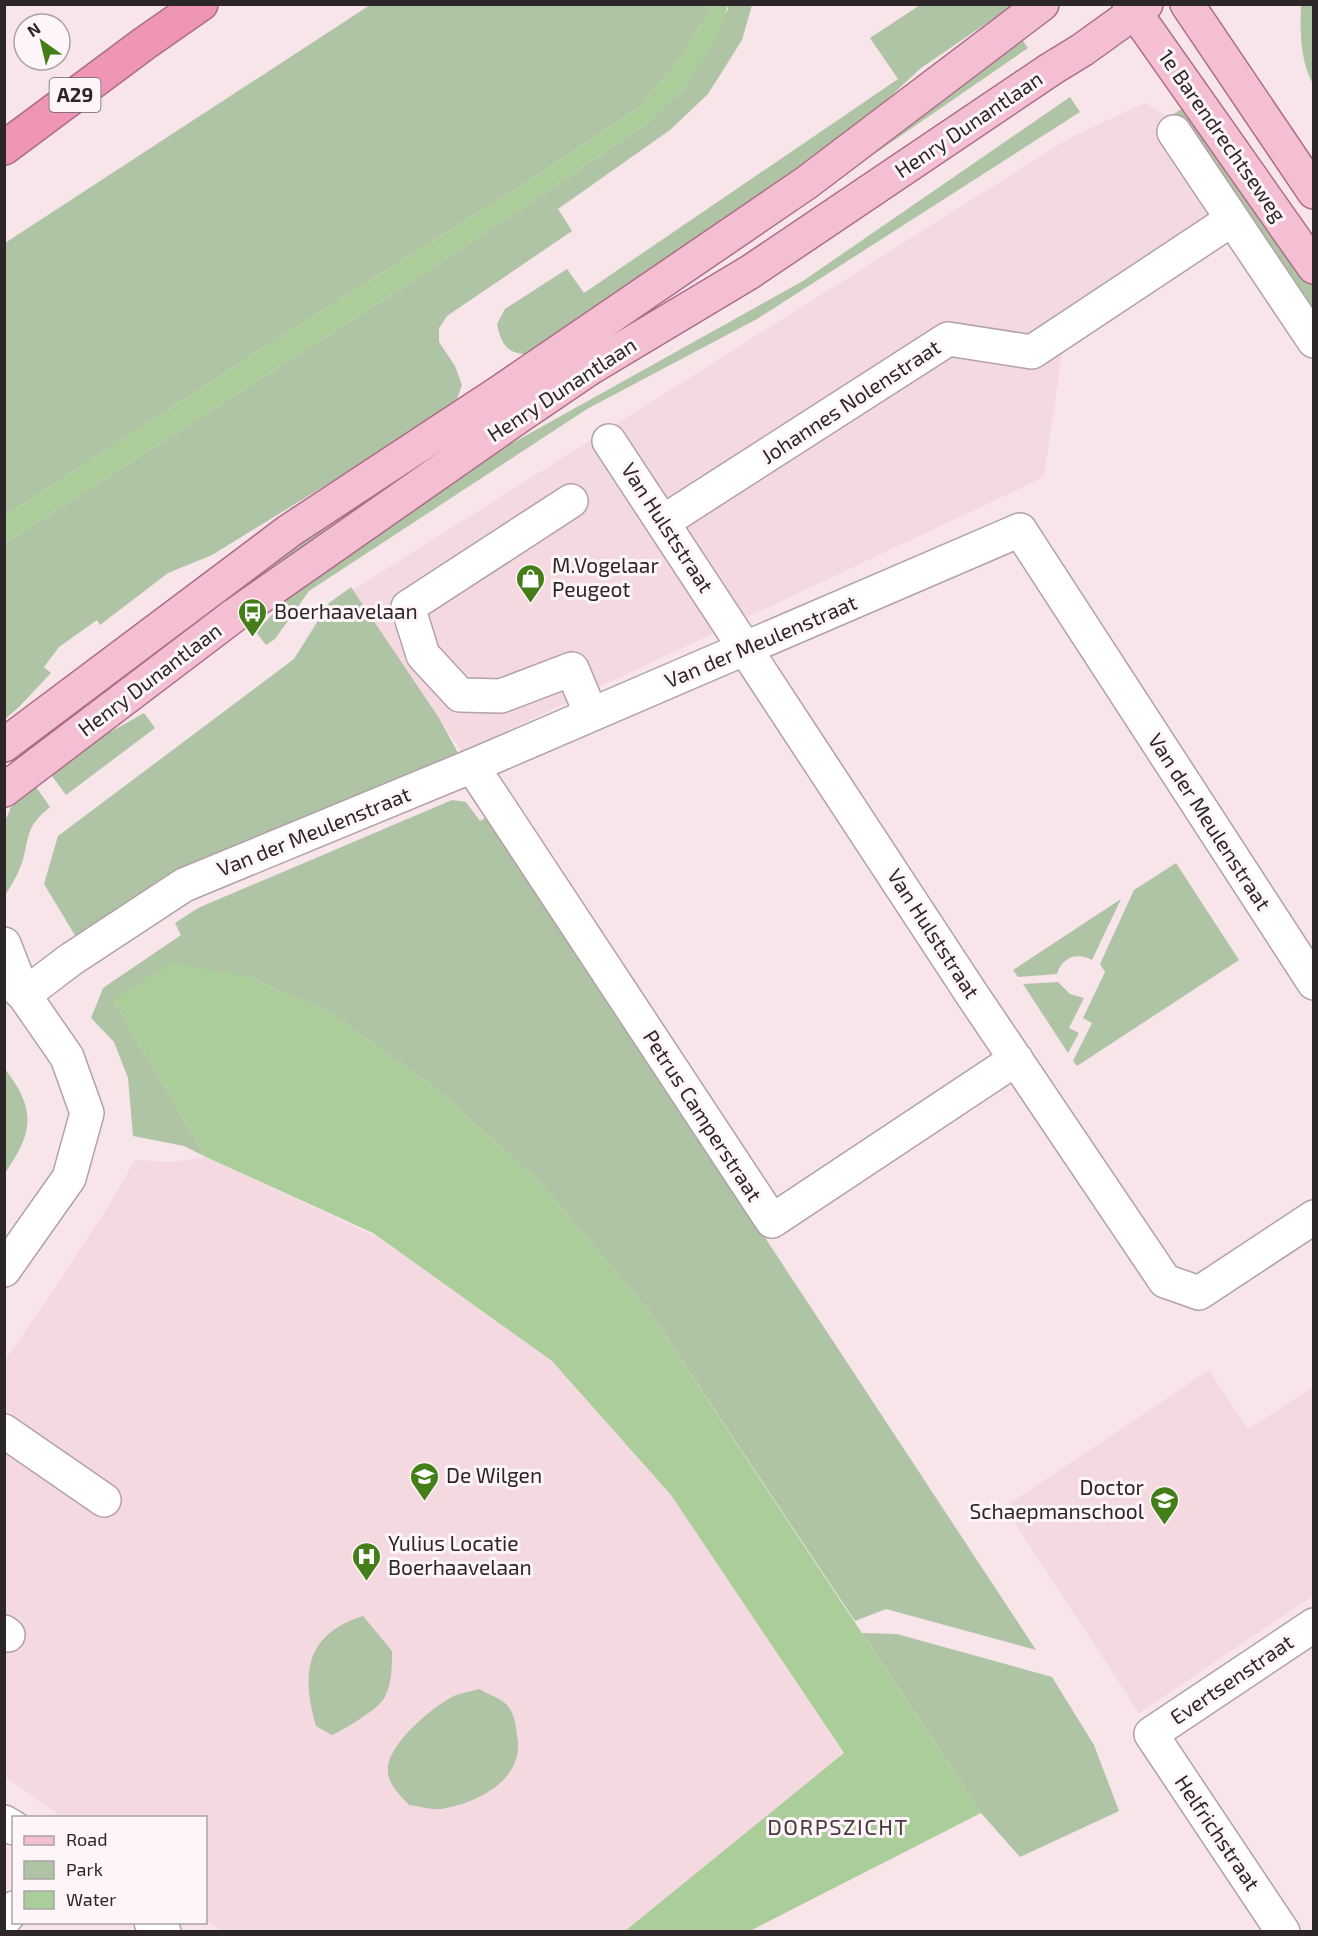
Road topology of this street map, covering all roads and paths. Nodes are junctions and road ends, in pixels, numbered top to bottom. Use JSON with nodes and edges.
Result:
{"nodes":[{"id":1,"x":201,"y":4,"type":"edge"},
{"id":2,"x":1042,"y":4,"type":"edge"},
{"id":3,"x":1187,"y":4,"type":"edge"},
{"id":4,"x":1137,"y":7,"type":"edge"},
{"id":5,"x":145,"y":43,"type":"junction"},
{"id":6,"x":4,"y":125,"type":"edge"},
{"id":7,"x":1174,"y":132,"type":"dead end"},
{"id":8,"x":4,"y":147,"type":"edge"},
{"id":9,"x":1314,"y":192,"type":"edge"},
{"id":10,"x":1231,"y":220,"type":"junction"},
{"id":11,"x":1314,"y":267,"type":"edge"},
{"id":12,"x":1314,"y":340,"type":"edge"},
{"id":13,"x":609,"y":441,"type":"dead end"},
{"id":14,"x":571,"y":501,"type":"dead end"},
{"id":15,"x":663,"y":522,"type":"junction"},
{"id":16,"x":747,"y":649,"type":"junction"},
{"id":17,"x":591,"y":714,"type":"junction"},
{"id":18,"x":4,"y":745,"type":"edge"},
{"id":19,"x":472,"y":766,"type":"junction"},
{"id":20,"x":4,"y":790,"type":"edge"},
{"id":21,"x":4,"y":944,"type":"edge"},
{"id":22,"x":1314,"y":983,"type":"edge"},
{"id":23,"x":14,"y":986,"type":"edge"},
{"id":24,"x":1016,"y":1059,"type":"junction"},
{"id":25,"x":1314,"y":1217,"type":"edge"},
{"id":26,"x":4,"y":1270,"type":"edge"},
{"id":27,"x":4,"y":1431,"type":"edge"},
{"id":28,"x":104,"y":1500,"type":"dead end"},
{"id":29,"x":1314,"y":1625,"type":"edge"},
{"id":30,"x":1151,"y":1734,"type":"joint"},
{"id":31,"x":1283,"y":1932,"type":"edge"}],
"edges":[{"from":1,"to":5,"type":"highway"},
{"from":2,"to":18,"type":"main road","name":"Henry Dunantlaan"},
{"from":3,"to":9,"type":"main road","name":"1e Barendrechtseweg"},
{"from":4,"to":11,"type":"main road","name":"1e Barendrechtseweg"},
{"from":4,"to":20,"type":"main road","name":"Henry Dunantlaan"},
{"from":5,"to":6,"type":"highway"},
{"from":5,"to":8,"type":"highway","number":"A29"},
{"from":7,"to":10,"type":"street","name":"1e Barendrechtseweg"},
{"from":10,"to":12,"type":"street","name":"1e Barendrechtseweg"},
{"from":10,"to":15,"type":"street","name":"Johannes Nolenstraat"},
{"from":13,"to":15,"type":"street","name":"Van Hulststraat"},
{"from":14,"to":17,"type":"street"},
{"from":15,"to":16,"type":"street","name":"Van Hulststraat"},
{"from":16,"to":17,"type":"street","name":"Van der Meulenstraat"},
{"from":16,"to":22,"type":"street","name":"Van der Meulenstraat"},
{"from":16,"to":24,"type":"street","name":"Van Hulststraat"},
{"from":17,"to":19,"type":"street","name":"Van der Meulenstraat"},
{"from":19,"to":23,"type":"street","name":"Van der Meulenstraat"},
{"from":19,"to":24,"type":"street","name":"Petrus Camperstraat"},
{"from":21,"to":23,"type":"street"},
{"from":23,"to":26,"type":"street"},
{"from":24,"to":25,"type":"street","name":"Van Hulststraat"},
{"from":27,"to":28,"type":"street"},
{"from":29,"to":30,"type":"street","name":"Evertsenstraat"},
{"from":30,"to":31,"type":"street","name":"Helfrichstraat"}]}
